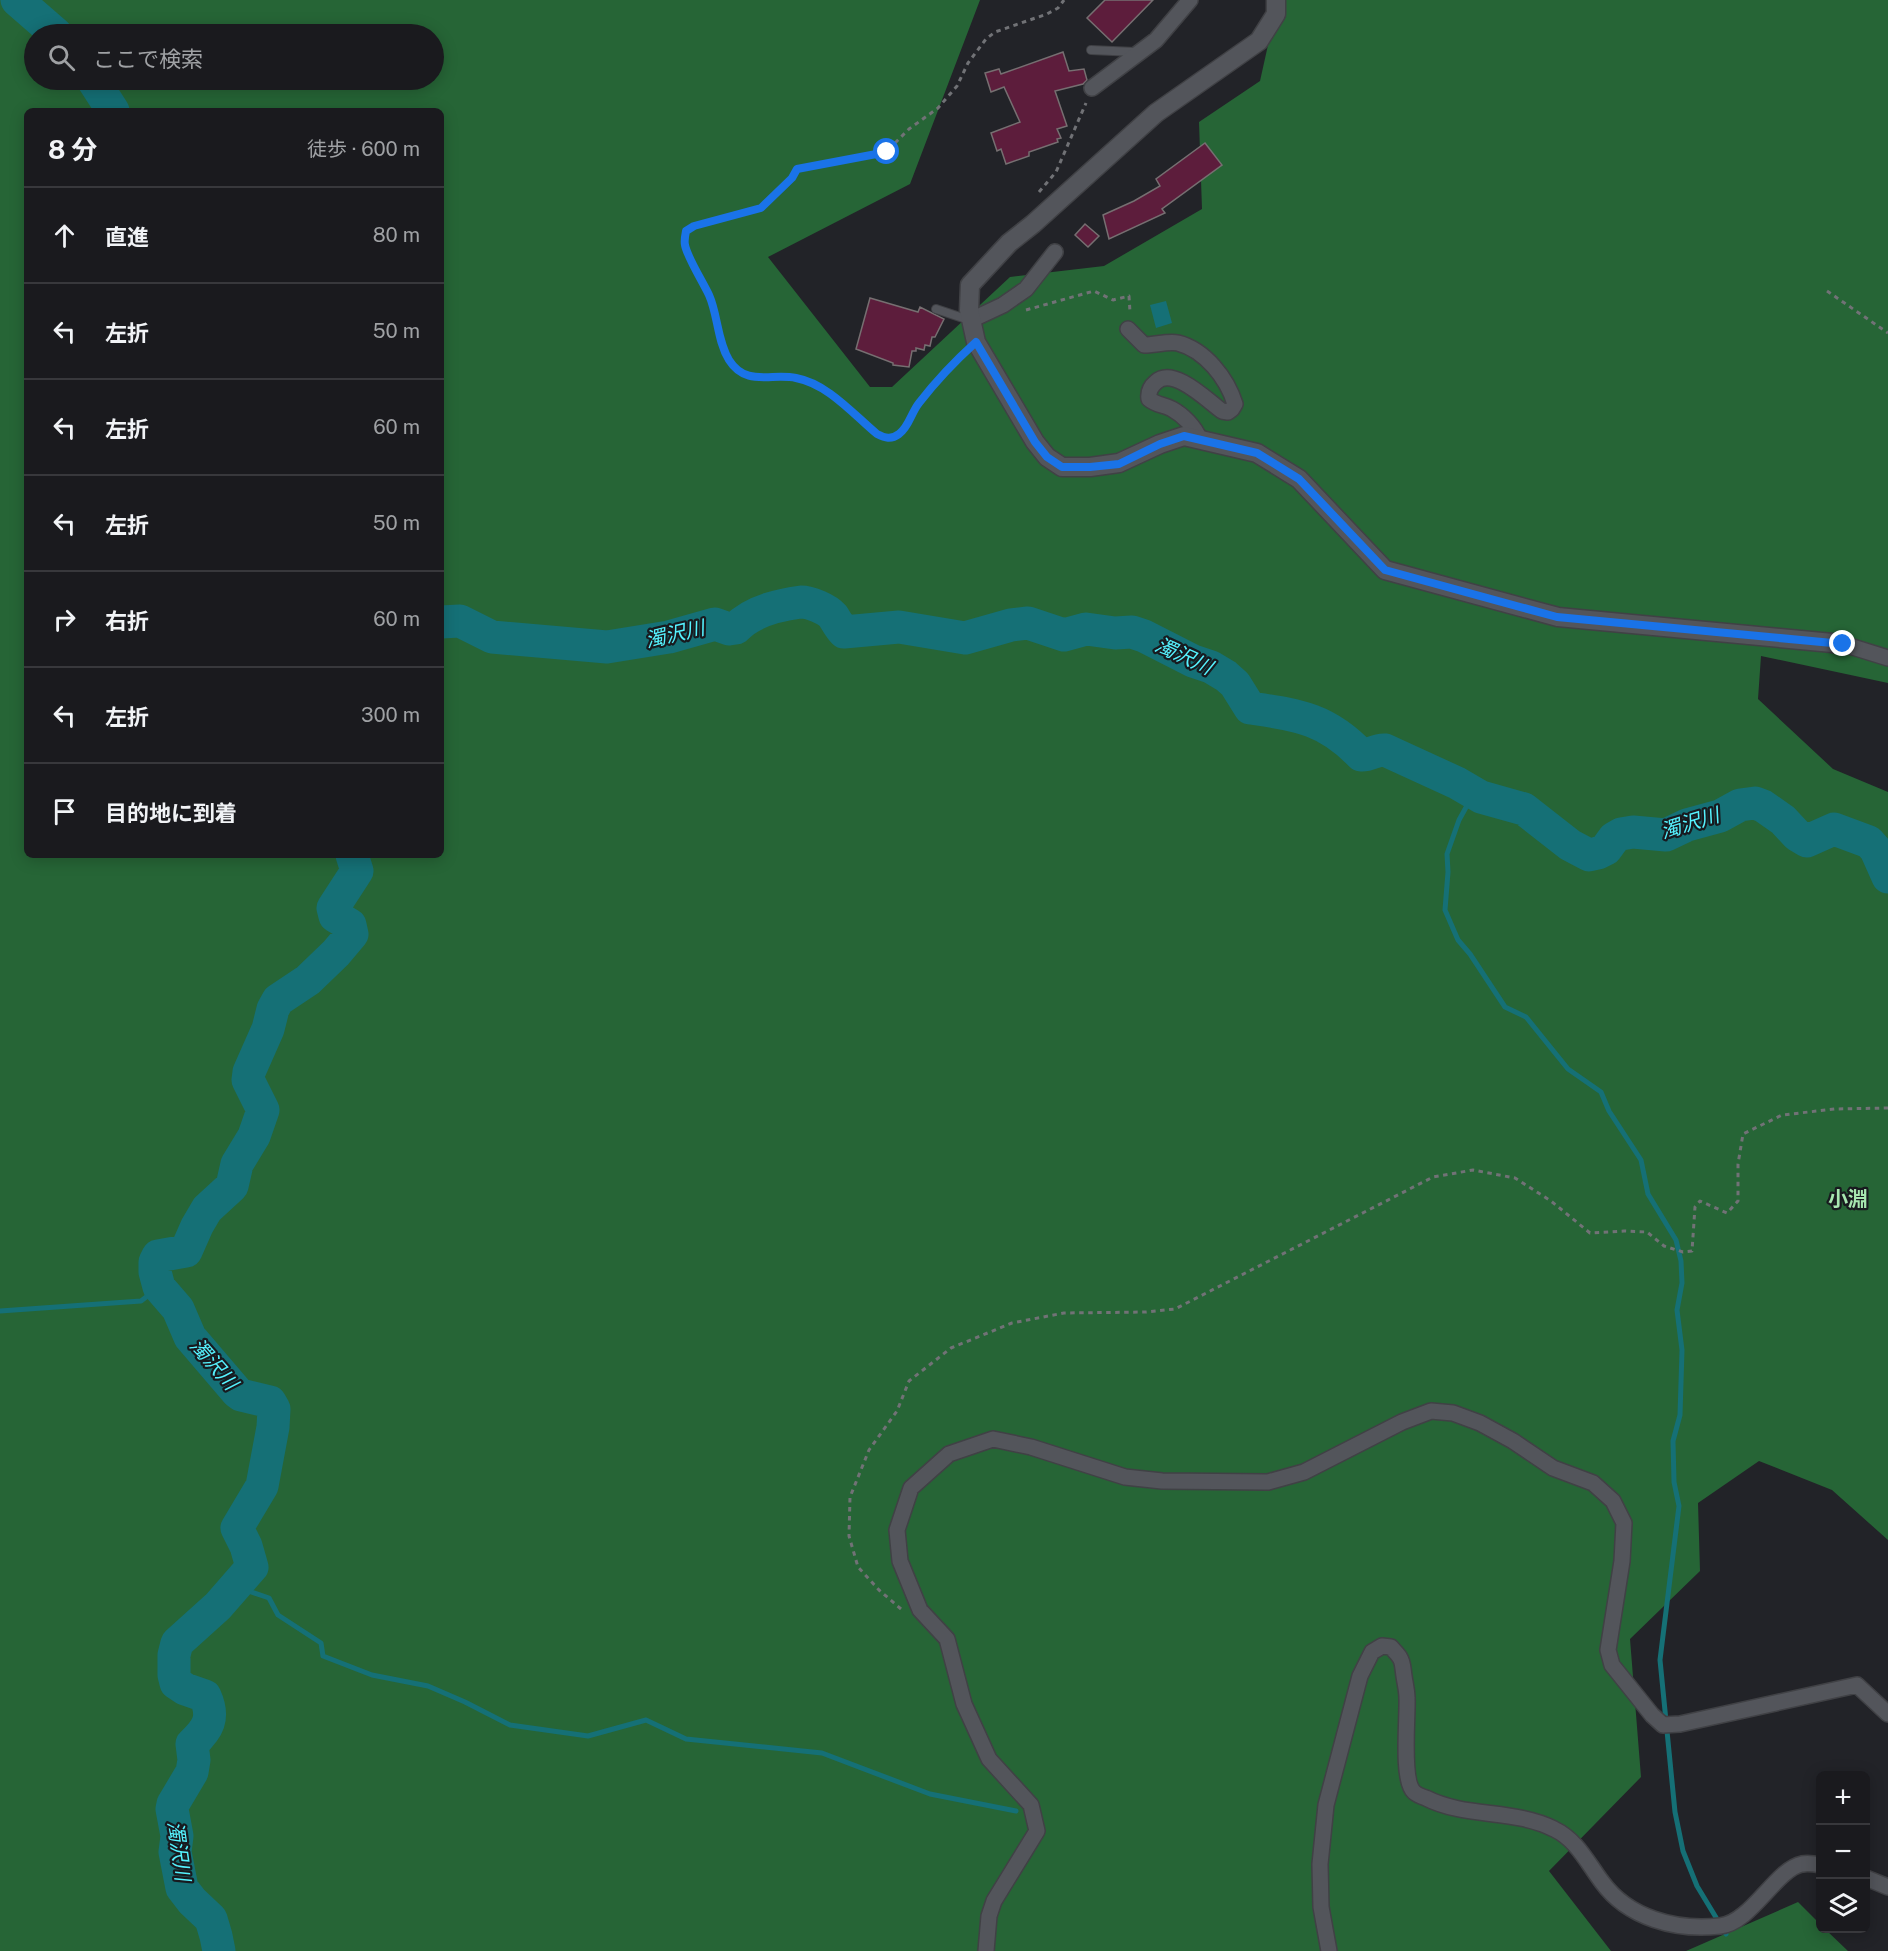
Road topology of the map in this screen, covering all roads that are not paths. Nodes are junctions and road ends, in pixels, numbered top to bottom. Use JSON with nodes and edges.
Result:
{"nodes":[{"id":1,"x":1190,"y":0,"type":"edge"},
{"id":2,"x":1276,"y":0,"type":"edge"},
{"id":3,"x":1091,"y":50,"type":"dead end"},
{"id":4,"x":1140,"y":52,"type":"junction"},
{"id":5,"x":1092,"y":88,"type":"road end"},
{"id":6,"x":1055,"y":252,"type":"dead end"},
{"id":7,"x":936,"y":309,"type":"dead end"},
{"id":8,"x":971,"y":320,"type":"junction"},
{"id":9,"x":1128,"y":329,"type":"road end"},
{"id":10,"x":1199,"y":438,"type":"junction"},
{"id":11,"x":1843,"y":644,"type":"joint"},
{"id":12,"x":1888,"y":658,"type":"edge"},
{"id":13,"x":1888,"y":1714,"type":"edge"},
{"id":14,"x":1816,"y":1865,"type":"edge"},
{"id":15,"x":1868,"y":1879,"type":"edge"},
{"id":16,"x":1888,"y":1887,"type":"edge"},
{"id":17,"x":986,"y":1951,"type":"edge"},
{"id":18,"x":1329,"y":1951,"type":"edge"}],
"edges":[{"from":1,"to":4,"type":"street"},
{"from":2,"to":8,"type":"street"},
{"from":3,"to":4,"type":"lane"},
{"from":4,"to":5,"type":"street"},
{"from":6,"to":8,"type":"street"},
{"from":7,"to":8,"type":"lane"},
{"from":8,"to":10,"type":"street"},
{"from":9,"to":10,"type":"street"},
{"from":10,"to":11,"type":"street"},
{"from":11,"to":12,"type":"street"},
{"from":13,"to":17,"type":"street"},
{"from":14,"to":18,"type":"street"},
{"from":15,"to":16,"type":"street"}]}
